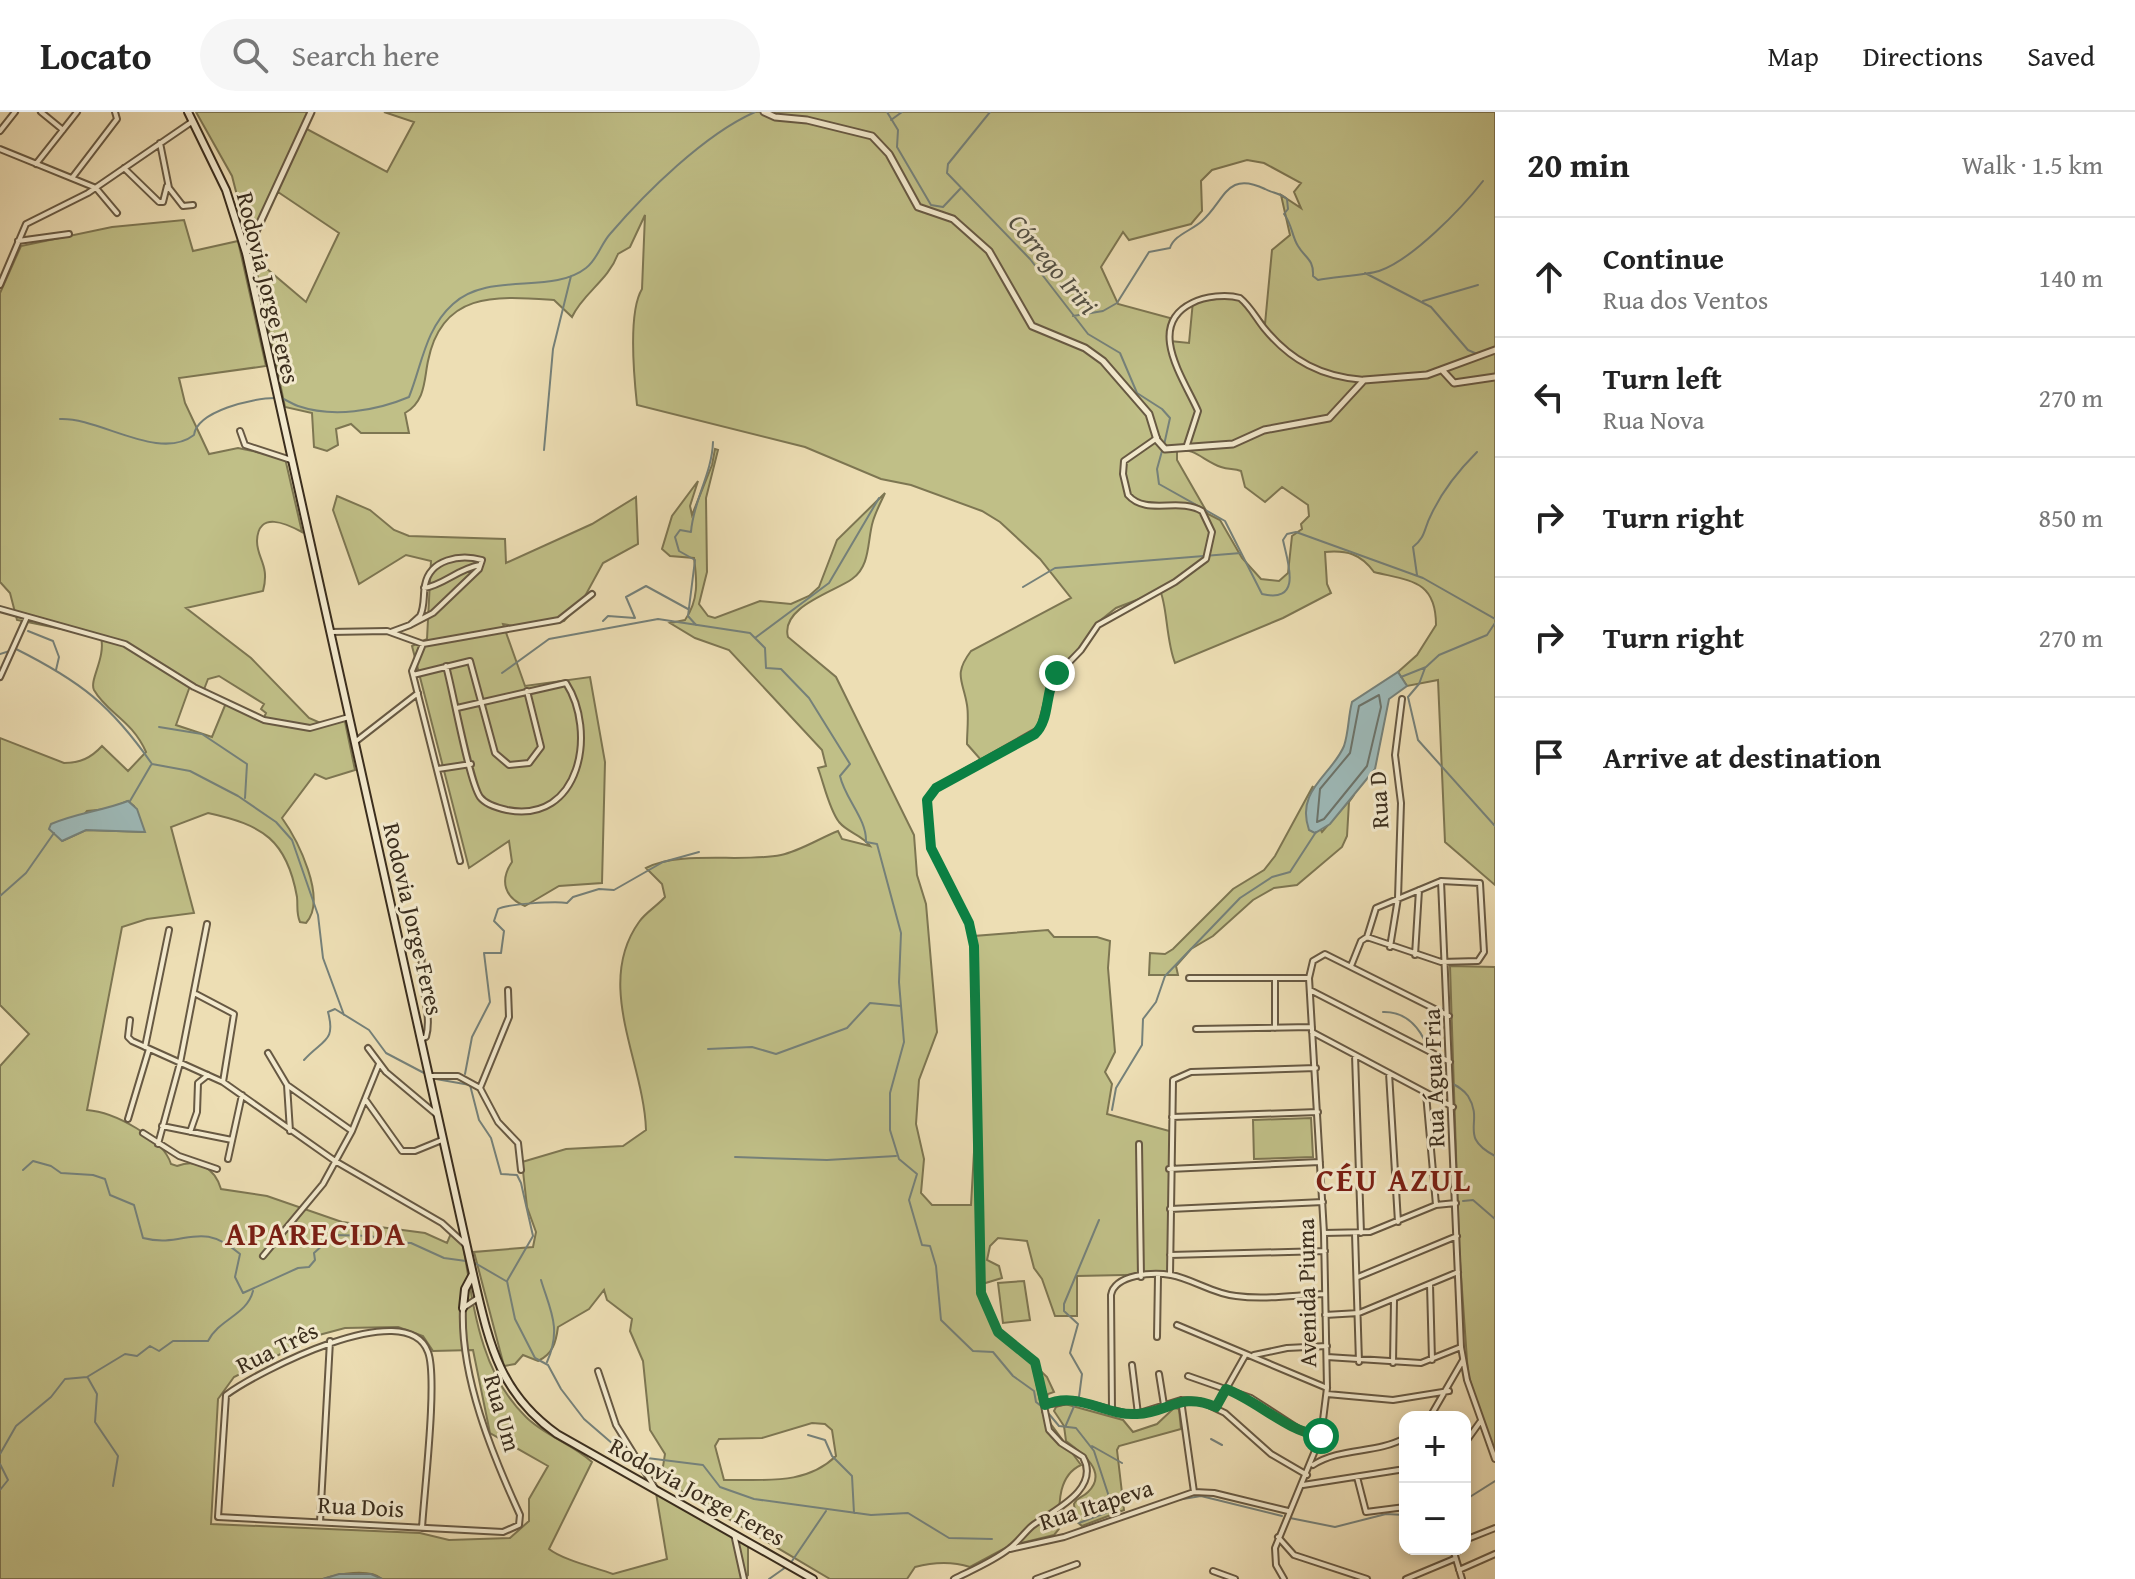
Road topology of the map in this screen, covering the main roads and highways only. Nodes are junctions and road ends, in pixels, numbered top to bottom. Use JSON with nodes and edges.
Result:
{"nodes":[{"id":1,"x":188,"y":112,"type":"edge"},
{"id":2,"x":473,"y":1274,"type":"junction"},
{"id":3,"x":463,"y":1308,"type":"road end"},
{"id":4,"x":813,"y":1579,"type":"edge"}],
"edges":[{"from":1,"to":2,"type":"main road","name":"Rodovia Jorge Feres"},
{"from":2,"to":3,"type":"main road"},
{"from":2,"to":4,"type":"main road","name":"Rodovia Jorge Feres"}]}
